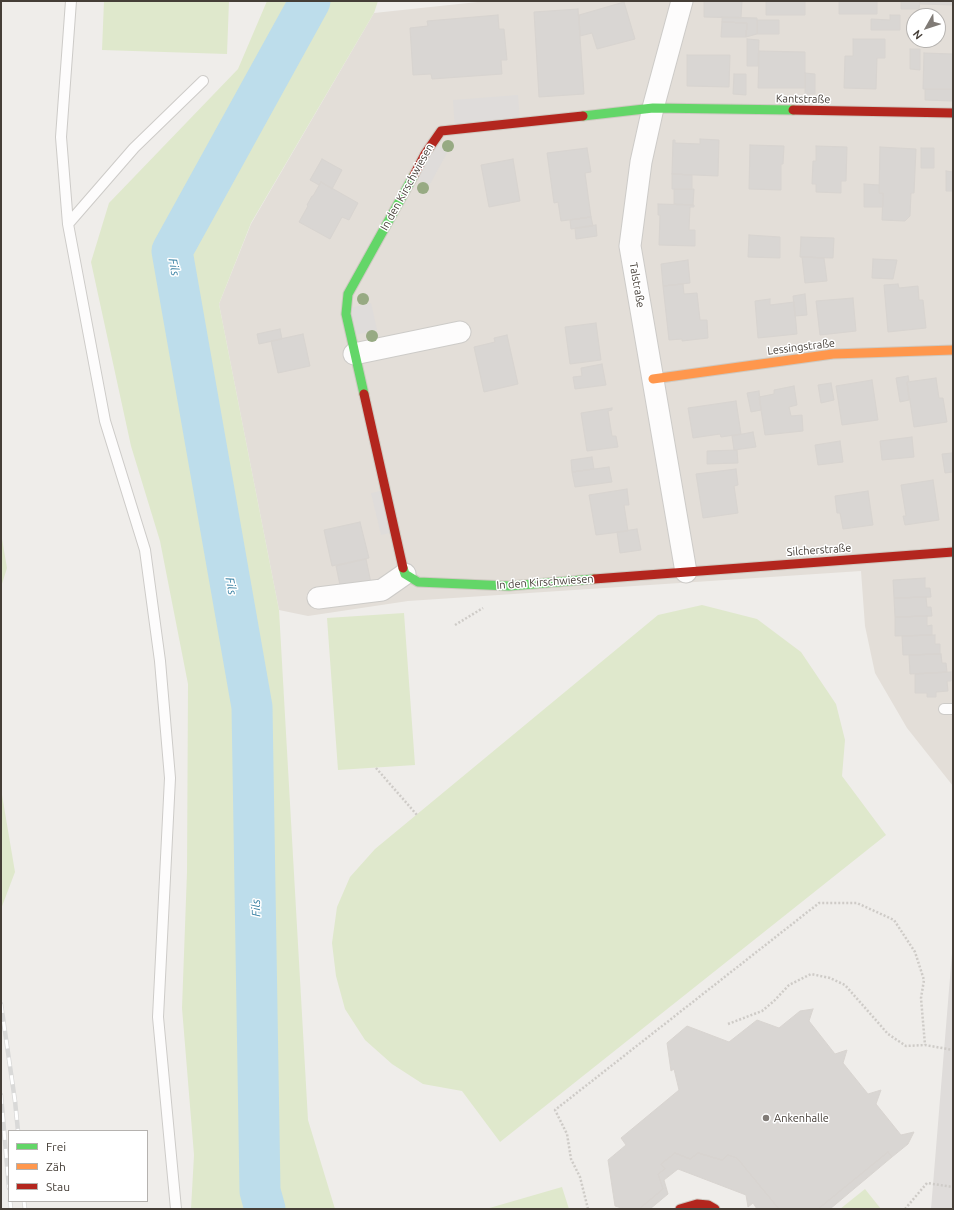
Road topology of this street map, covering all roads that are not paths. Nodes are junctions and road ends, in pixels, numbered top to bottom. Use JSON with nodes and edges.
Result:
{"nodes":[{"id":1,"x":71,"y":1,"type":"edge"},
{"id":2,"x":682,"y":1,"type":"edge"},
{"id":3,"x":203,"y":81,"type":"dead end"},
{"id":4,"x":652,"y":108,"type":"junction"},
{"id":5,"x":953,"y":114,"type":"edge"},
{"id":6,"x":68,"y":224,"type":"junction"},
{"id":7,"x":460,"y":332,"type":"dead end"},
{"id":8,"x":953,"y":350,"type":"edge"},
{"id":9,"x":354,"y":354,"type":"junction"},
{"id":10,"x":653,"y":379,"type":"junction"},
{"id":11,"x":953,"y":552,"type":"edge"},
{"id":12,"x":686,"y":572,"type":"junction"},
{"id":13,"x":405,"y":574,"type":"junction"},
{"id":14,"x":318,"y":598,"type":"dead end"},
{"id":15,"x":176,"y":1209,"type":"edge"},
{"id":16,"x":680,"y":1209,"type":"edge"},
{"id":17,"x":715,"y":1209,"type":"edge"}],
"edges":[{"from":1,"to":6,"type":"lane"},
{"from":2,"to":4,"type":"street","name":"Talstraße"},
{"from":3,"to":6,"type":"lane"},
{"from":4,"to":5,"type":"street","name":"Kantstraße"},
{"from":4,"to":9,"type":"street","name":"In den Kirschwiesen"},
{"from":4,"to":10,"type":"street","name":"Talstraße"},
{"from":6,"to":15,"type":"lane"},
{"from":7,"to":9,"type":"street"},
{"from":8,"to":10,"type":"street","name":"Lessingstraße"},
{"from":9,"to":13,"type":"street","name":"In den Kirschwiesen"},
{"from":10,"to":12,"type":"street","name":"Talstraße"},
{"from":11,"to":12,"type":"street","name":"Silcherstraße"},
{"from":12,"to":13,"type":"street","name":"In den Kirschwiesen"},
{"from":13,"to":14,"type":"street"},
{"from":16,"to":17,"type":"street"}]}
